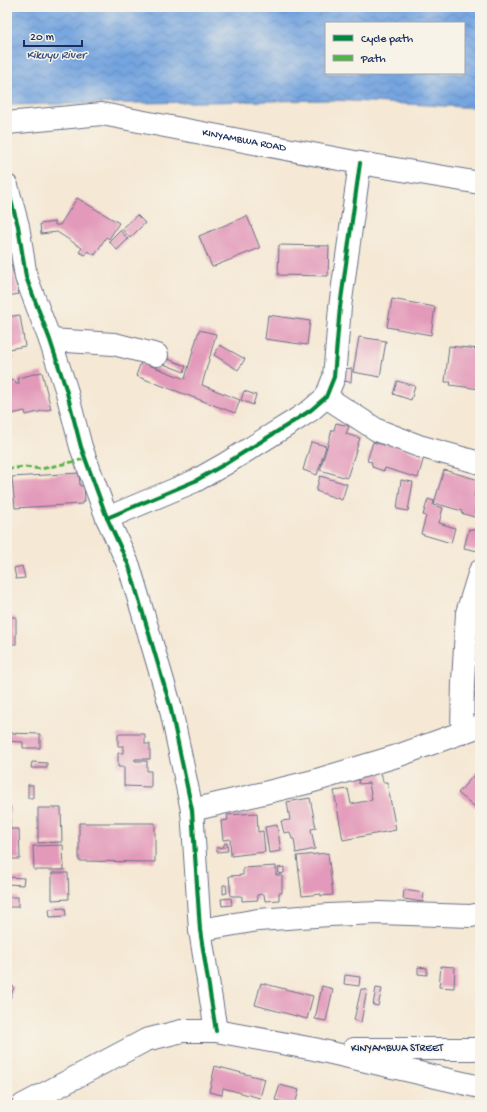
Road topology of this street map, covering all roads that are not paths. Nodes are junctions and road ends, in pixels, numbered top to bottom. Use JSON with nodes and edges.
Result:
{"nodes":[{"id":1,"x":7,"y":123,"type":"edge"},
{"id":2,"x":360,"y":163,"type":"junction"},
{"id":3,"x":480,"y":183,"type":"edge"},
{"id":4,"x":7,"y":186,"type":"edge"},
{"id":5,"x":50,"y":340,"type":"junction"},
{"id":6,"x":158,"y":355,"type":"dead end"},
{"id":7,"x":326,"y":397,"type":"junction"},
{"id":8,"x":480,"y":464,"type":"edge"},
{"id":9,"x":107,"y":518,"type":"junction"},
{"id":10,"x":480,"y":571,"type":"edge"},
{"id":11,"x":471,"y":729,"type":"edge"},
{"id":12,"x":192,"y":810,"type":"junction"},
{"id":13,"x":480,"y":914,"type":"edge"},
{"id":14,"x":200,"y":930,"type":"junction"},
{"id":15,"x":216,"y":1031,"type":"junction"},
{"id":16,"x":314,"y":1049,"type":"junction"},
{"id":17,"x":480,"y":1049,"type":"edge"},
{"id":18,"x":480,"y":1088,"type":"edge"},
{"id":19,"x":23,"y":1105,"type":"edge"}],
"edges":[{"from":1,"to":2,"type":"street","name":"KINYAMBWA ROAD"},
{"from":2,"to":3,"type":"street","name":"KINYAMBWA ROAD"},
{"from":2,"to":7,"type":"street"},
{"from":4,"to":5,"type":"street"},
{"from":5,"to":6,"type":"street"},
{"from":5,"to":9,"type":"street"},
{"from":7,"to":8,"type":"street"},
{"from":7,"to":9,"type":"street"},
{"from":9,"to":12,"type":"street"},
{"from":10,"to":11,"type":"street"},
{"from":11,"to":12,"type":"street"},
{"from":12,"to":14,"type":"street"},
{"from":13,"to":14,"type":"street"},
{"from":14,"to":15,"type":"street"},
{"from":15,"to":16,"type":"street"},
{"from":15,"to":19,"type":"street"},
{"from":16,"to":17,"type":"street","name":"KINYAMBWA STREET"},
{"from":16,"to":18,"type":"street"}]}
